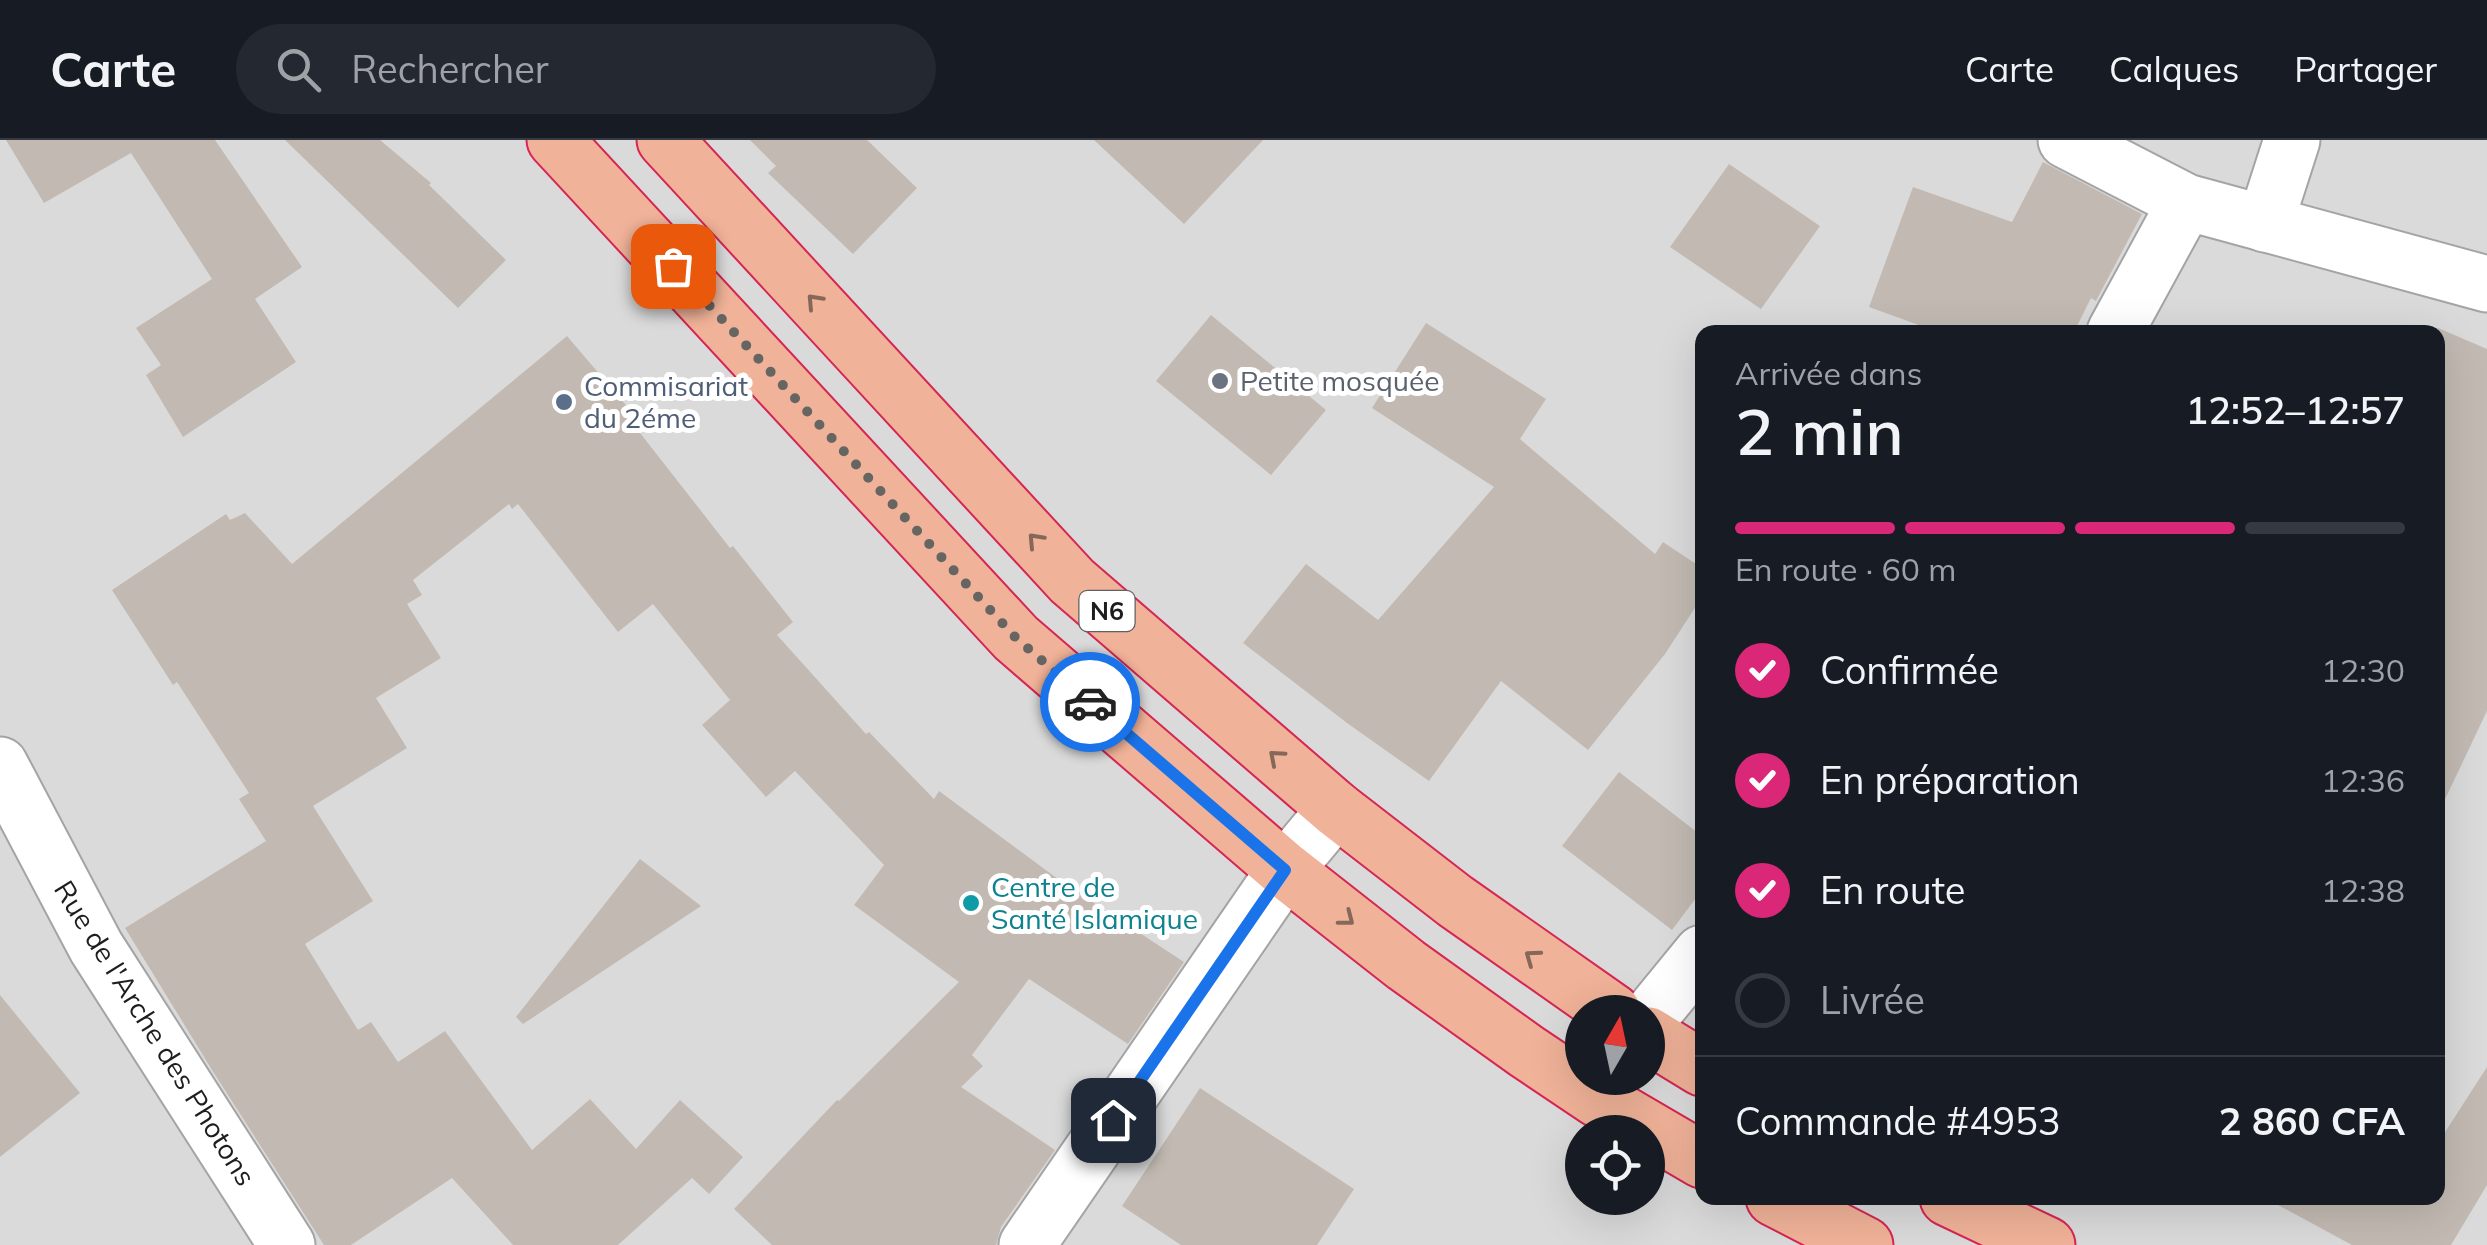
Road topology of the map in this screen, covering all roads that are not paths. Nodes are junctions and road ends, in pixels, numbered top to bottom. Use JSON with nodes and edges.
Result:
{"nodes":[{"id":1,"x":555,"y":140,"type":"edge"},
{"id":2,"x":665,"y":140,"type":"edge"},
{"id":3,"x":2066,"y":140,"type":"edge"},
{"id":4,"x":2292,"y":140,"type":"edge"},
{"id":5,"x":2186,"y":202,"type":"junction"},
{"id":6,"x":2265,"y":224,"type":"junction"},
{"id":7,"x":2487,"y":284,"type":"edge"},
{"id":8,"x":2119,"y":325,"type":"edge"},
{"id":9,"x":0,"y":766,"type":"edge"},
{"id":10,"x":1336,"y":809,"type":"junction"},
{"id":11,"x":1285,"y":870,"type":"junction"},
{"id":12,"x":1695,"y":962,"type":"edge"},
{"id":13,"x":1588,"y":995,"type":"edge"},
{"id":14,"x":1665,"y":998,"type":"edge"},
{"id":15,"x":1665,"y":1045,"type":"edge"},
{"id":16,"x":1695,"y":1064,"type":"edge"},
{"id":17,"x":1695,"y":1156,"type":"edge"},
{"id":18,"x":1788,"y":1205,"type":"edge"},
{"id":19,"x":1963,"y":1205,"type":"edge"},
{"id":20,"x":287,"y":1245,"type":"edge"},
{"id":21,"x":1027,"y":1245,"type":"edge"},
{"id":22,"x":1866,"y":1245,"type":"edge"},
{"id":23,"x":2047,"y":1245,"type":"edge"}],
"edges":[{"from":1,"to":11,"type":"highway"},
{"from":10,"to":2,"type":"highway","number":"N6","one_way":true},
{"from":3,"to":5,"type":"street"},
{"from":4,"to":6,"type":"street"},
{"from":5,"to":6,"type":"street"},
{"from":5,"to":8,"type":"street"},
{"from":6,"to":7,"type":"street"},
{"from":9,"to":20,"type":"street","name":"Rue de l'Arche des Photons"},
{"from":10,"to":11,"type":"street"},
{"from":13,"to":10,"type":"highway","number":"N6","one_way":true},
{"from":11,"to":17,"type":"highway","one_way":true},
{"from":11,"to":21,"type":"street"},
{"from":12,"to":14,"type":"street"},
{"from":15,"to":16,"type":"highway"},
{"from":18,"to":22,"type":"highway"},
{"from":19,"to":23,"type":"highway"}]}
